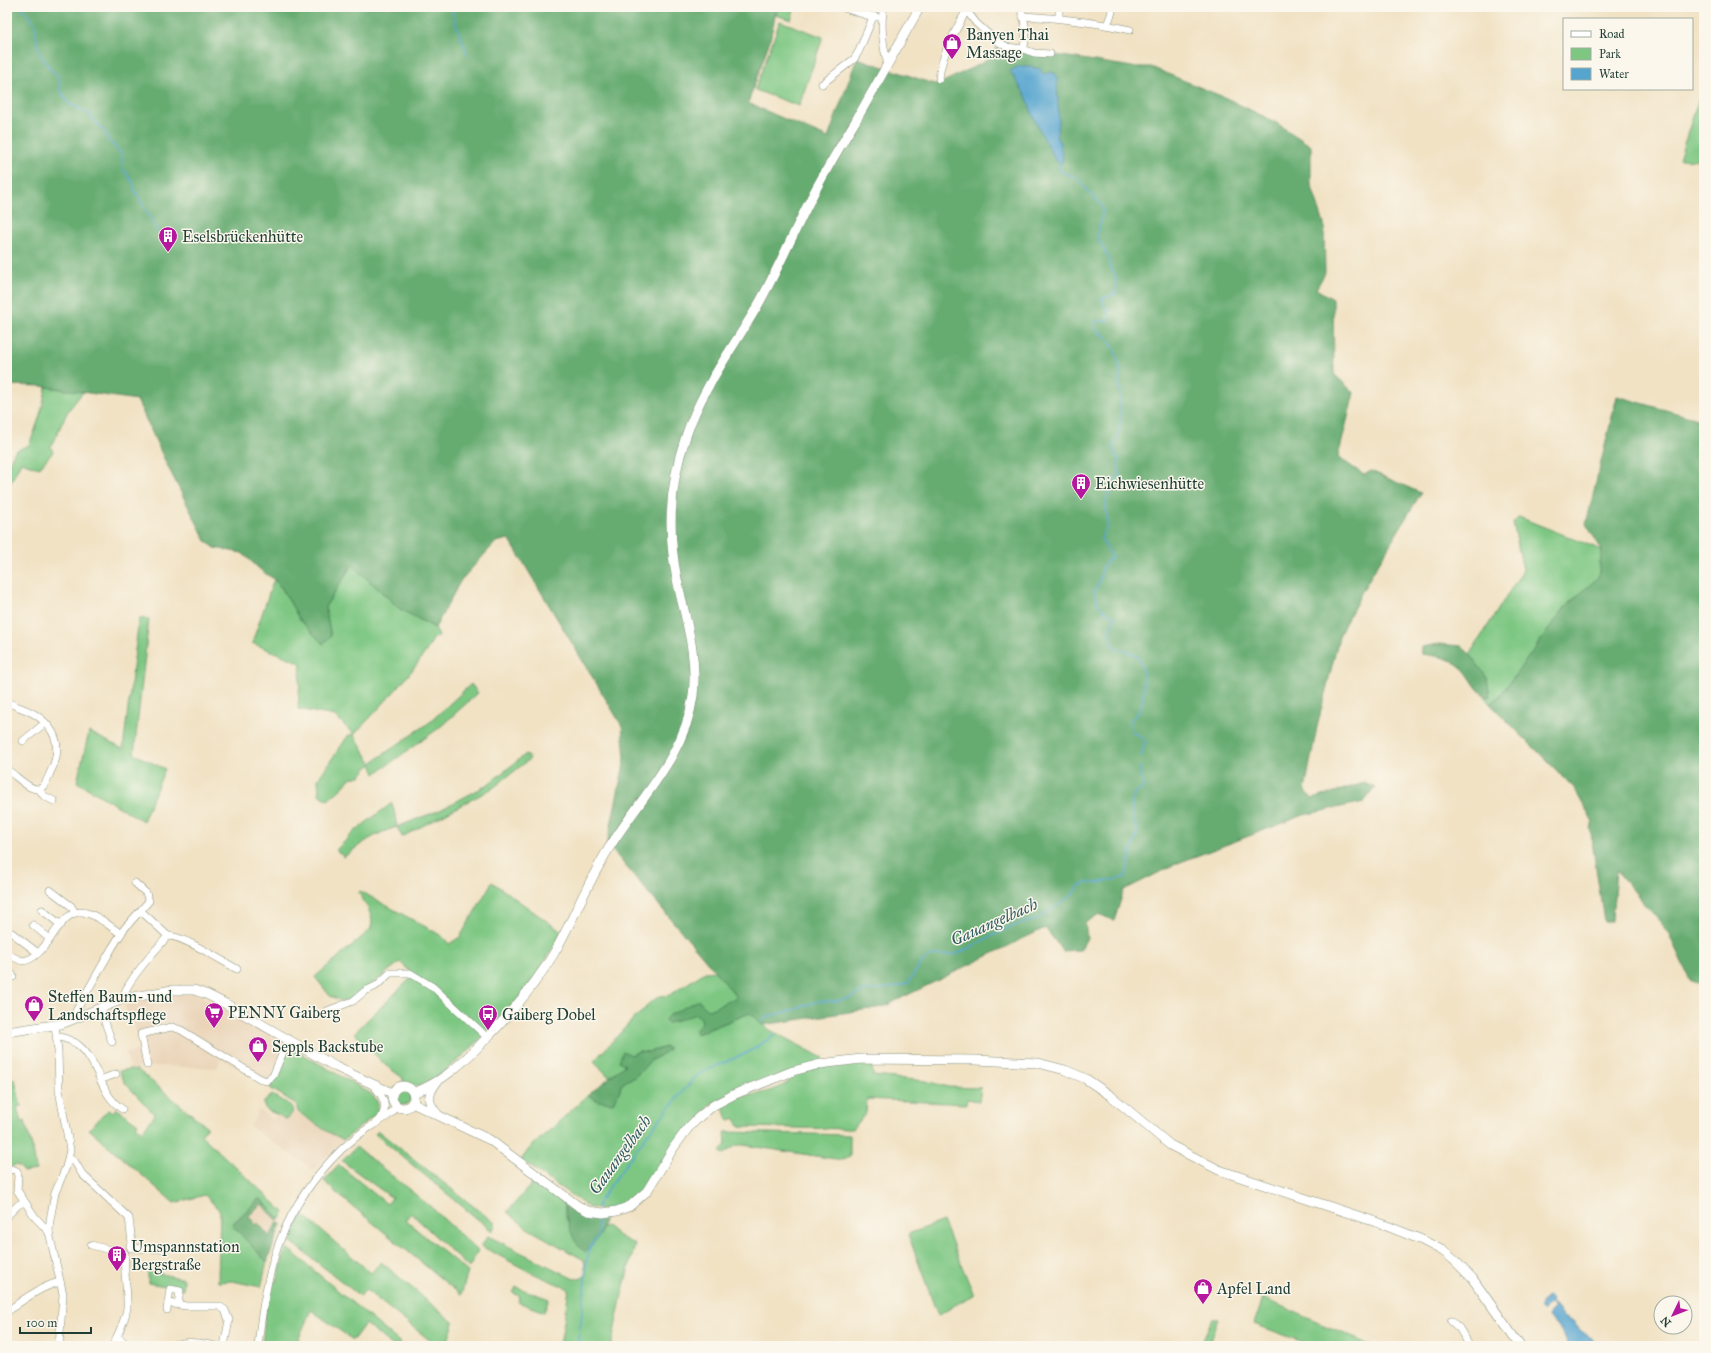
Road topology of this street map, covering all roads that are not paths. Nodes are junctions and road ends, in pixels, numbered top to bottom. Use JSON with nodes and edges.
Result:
{"nodes":[{"id":1,"x":841,"y":7,"type":"edge"},
{"id":2,"x":884,"y":7,"type":"edge"},
{"id":3,"x":920,"y":7,"type":"edge"},
{"id":4,"x":1020,"y":7,"type":"edge"},
{"id":5,"x":1059,"y":7,"type":"edge"},
{"id":6,"x":1111,"y":7,"type":"edge"},
{"id":7,"x":965,"y":9,"type":"edge"},
{"id":8,"x":882,"y":16,"type":"junction"},
{"id":9,"x":1023,"y":16,"type":"junction"},
{"id":10,"x":873,"y":17,"type":"junction"},
{"id":11,"x":1059,"y":18,"type":"junction"},
{"id":12,"x":1107,"y":25,"type":"junction"},
{"id":13,"x":1130,"y":30,"type":"dead end"},
{"id":14,"x":1023,"y":49,"type":"junction"},
{"id":15,"x":1050,"y":54,"type":"dead end"},
{"id":16,"x":888,"y":64,"type":"junction"},
{"id":17,"x":939,"y":79,"type":"dead end"},
{"id":18,"x":822,"y":84,"type":"dead end"},
{"id":19,"x":7,"y":702,"type":"edge"},
{"id":20,"x":45,"y":723,"type":"junction"},
{"id":21,"x":23,"y":741,"type":"dead end"},
{"id":22,"x":7,"y":770,"type":"edge"},
{"id":23,"x":39,"y":789,"type":"junction"},
{"id":24,"x":54,"y":801,"type":"dead end"},
{"id":25,"x":135,"y":882,"type":"dead end"},
{"id":26,"x":50,"y":890,"type":"dead end"},
{"id":27,"x":42,"y":910,"type":"dead end"},
{"id":28,"x":141,"y":911,"type":"junction"},
{"id":29,"x":74,"y":913,"type":"junction"},
{"id":30,"x":33,"y":925,"type":"dead end"},
{"id":31,"x":61,"y":925,"type":"junction"},
{"id":32,"x":12,"y":933,"type":"dead end"},
{"id":33,"x":121,"y":934,"type":"junction"},
{"id":34,"x":168,"y":936,"type":"junction"},
{"id":35,"x":50,"y":939,"type":"junction"},
{"id":36,"x":38,"y":953,"type":"junction"},
{"id":37,"x":7,"y":954,"type":"edge"},
{"id":38,"x":237,"y":970,"type":"dead end"},
{"id":39,"x":123,"y":999,"type":"junction"},
{"id":40,"x":100,"y":1008,"type":"junction"},
{"id":41,"x":327,"y":1011,"type":"dead end"},
{"id":42,"x":76,"y":1018,"type":"junction"},
{"id":43,"x":55,"y":1025,"type":"junction"},
{"id":44,"x":7,"y":1032,"type":"edge"},
{"id":45,"x":57,"y":1036,"type":"junction"},
{"id":46,"x":488,"y":1038,"type":"junction"},
{"id":47,"x":288,"y":1040,"type":"junction"},
{"id":48,"x":112,"y":1042,"type":"dead end"},
{"id":49,"x":147,"y":1065,"type":"dead end"},
{"id":50,"x":116,"y":1074,"type":"dead end"},
{"id":51,"x":100,"y":1080,"type":"junction"},
{"id":52,"x":436,"y":1082,"type":"junction"},
{"id":53,"x":372,"y":1085,"type":"junction"},
{"id":54,"x":392,"y":1093,"type":"junction"},
{"id":55,"x":413,"y":1093,"type":"junction"},
{"id":56,"x":412,"y":1103,"type":"junction"},
{"id":57,"x":397,"y":1106,"type":"junction"},
{"id":58,"x":122,"y":1109,"type":"dead end"},
{"id":59,"x":439,"y":1116,"type":"junction"},
{"id":60,"x":380,"y":1120,"type":"junction"},
{"id":61,"x":69,"y":1158,"type":"junction"},
{"id":62,"x":7,"y":1172,"type":"edge"},
{"id":63,"x":24,"y":1202,"type":"junction"},
{"id":64,"x":7,"y":1216,"type":"edge"},
{"id":65,"x":49,"y":1232,"type":"junction"},
{"id":66,"x":91,"y":1245,"type":"dead end"},
{"id":67,"x":131,"y":1247,"type":"junction"},
{"id":68,"x":165,"y":1249,"type":"dead end"},
{"id":69,"x":124,"y":1253,"type":"junction"},
{"id":70,"x":60,"y":1282,"type":"junction"},
{"id":71,"x":178,"y":1304,"type":"junction"},
{"id":72,"x":7,"y":1312,"type":"edge"},
{"id":73,"x":1451,"y":1321,"type":"dead end"},
{"id":74,"x":117,"y":1337,"type":"junction"},
{"id":75,"x":47,"y":1346,"type":"edge"},
{"id":76,"x":59,"y":1346,"type":"edge"},
{"id":77,"x":113,"y":1346,"type":"edge"},
{"id":78,"x":130,"y":1346,"type":"edge"},
{"id":79,"x":171,"y":1346,"type":"edge"},
{"id":80,"x":216,"y":1346,"type":"edge"},
{"id":81,"x":224,"y":1346,"type":"edge"},
{"id":82,"x":258,"y":1346,"type":"edge"},
{"id":83,"x":1470,"y":1346,"type":"edge"},
{"id":84,"x":1520,"y":1346,"type":"edge"}],
"edges":[{"from":1,"to":10,"type":"street"},
{"from":2,"to":8,"type":"street"},
{"from":3,"to":16,"type":"main road"},
{"from":4,"to":9,"type":"street"},
{"from":5,"to":11,"type":"street"},
{"from":6,"to":12,"type":"street"},
{"from":7,"to":14,"type":"street"},
{"from":7,"to":17,"type":"street"},
{"from":8,"to":10,"type":"street"},
{"from":8,"to":16,"type":"street"},
{"from":9,"to":11,"type":"street"},
{"from":9,"to":14,"type":"street"},
{"from":10,"to":18,"type":"street"},
{"from":11,"to":12,"type":"street"},
{"from":12,"to":13,"type":"street"},
{"from":14,"to":15,"type":"street"},
{"from":16,"to":46,"type":"main road"},
{"from":19,"to":20,"type":"street"},
{"from":20,"to":21,"type":"street"},
{"from":20,"to":23,"type":"street"},
{"from":22,"to":23,"type":"street"},
{"from":23,"to":24,"type":"street"},
{"from":25,"to":28,"type":"street"},
{"from":26,"to":29,"type":"street"},
{"from":27,"to":31,"type":"street"},
{"from":28,"to":33,"type":"street"},
{"from":28,"to":34,"type":"street"},
{"from":29,"to":31,"type":"street"},
{"from":29,"to":33,"type":"street"},
{"from":30,"to":35,"type":"street"},
{"from":31,"to":35,"type":"street"},
{"from":32,"to":36,"type":"street"},
{"from":33,"to":42,"type":"street"},
{"from":34,"to":38,"type":"street"},
{"from":34,"to":39,"type":"street"},
{"from":35,"to":36,"type":"street"},
{"from":36,"to":37,"type":"street"},
{"from":39,"to":40,"type":"main road"},
{"from":39,"to":47,"type":"main road"},
{"from":40,"to":42,"type":"main road"},
{"from":40,"to":48,"type":"street"},
{"from":41,"to":46,"type":"street"},
{"from":42,"to":43,"type":"main road"},
{"from":43,"to":44,"type":"main road"},
{"from":43,"to":45,"type":"street"},
{"from":45,"to":51,"type":"street"},
{"from":45,"to":61,"type":"street"},
{"from":46,"to":52,"type":"main road"},
{"from":47,"to":49,"type":"street"},
{"from":47,"to":53,"type":"main road"},
{"from":50,"to":51,"type":"street"},
{"from":51,"to":58,"type":"street"},
{"from":52,"to":55,"type":"main road"},
{"from":52,"to":59,"type":"main road"},
{"from":53,"to":54,"type":"main road"},
{"from":53,"to":60,"type":"street"},
{"from":54,"to":55,"type":"main road"},
{"from":54,"to":57,"type":"main road"},
{"from":55,"to":56,"type":"main road"},
{"from":56,"to":57,"type":"main road"},
{"from":56,"to":59,"type":"main road"},
{"from":57,"to":60,"type":"street"},
{"from":59,"to":84,"type":"main road"},
{"from":60,"to":82,"type":"street"},
{"from":61,"to":65,"type":"street"},
{"from":61,"to":67,"type":"street"},
{"from":62,"to":63,"type":"street"},
{"from":63,"to":64,"type":"street"},
{"from":63,"to":65,"type":"street"},
{"from":65,"to":70,"type":"street"},
{"from":66,"to":69,"type":"street"},
{"from":67,"to":68,"type":"street"},
{"from":67,"to":69,"type":"street"},
{"from":69,"to":74,"type":"street"},
{"from":70,"to":72,"type":"street"},
{"from":70,"to":76,"type":"street"},
{"from":71,"to":71,"type":"street"},
{"from":71,"to":81,"type":"street"},
{"from":73,"to":83,"type":"street"},
{"from":74,"to":77,"type":"street"},
{"from":74,"to":78,"type":"street"},
{"from":75,"to":76,"type":"street"},
{"from":79,"to":80,"type":"street"}]}
